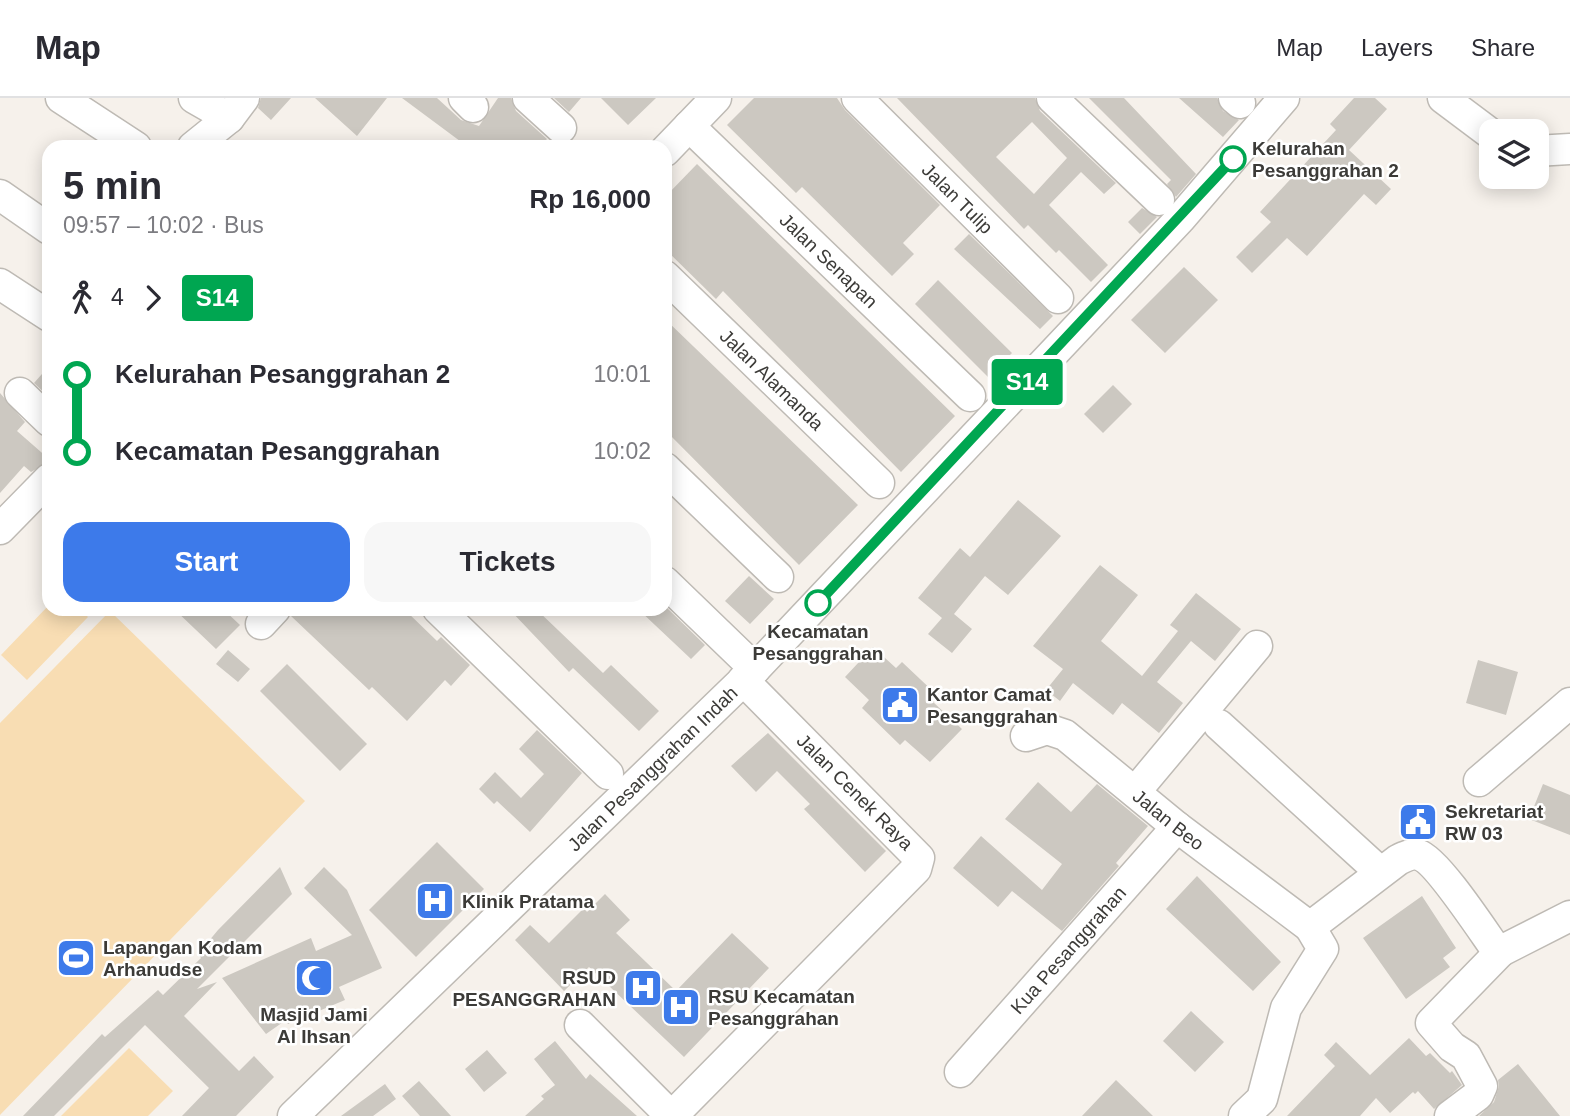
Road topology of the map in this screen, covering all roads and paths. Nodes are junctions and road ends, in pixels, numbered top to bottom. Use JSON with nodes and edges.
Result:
{"nodes":[{"id":1,"x":61,"y":98,"type":"edge"},
{"id":2,"x":194,"y":98,"type":"edge"},
{"id":3,"x":528,"y":98,"type":"edge"},
{"id":4,"x":716,"y":98,"type":"edge"},
{"id":5,"x":858,"y":98,"type":"edge"},
{"id":6,"x":1052,"y":98,"type":"edge"},
{"id":7,"x":1284,"y":98,"type":"edge"},
{"id":8,"x":1443,"y":98,"type":"edge"},
{"id":9,"x":237,"y":108,"type":"edge"},
{"id":10,"x":1479,"y":125,"type":"edge"},
{"id":11,"x":689,"y":126,"type":"junction"},
{"id":12,"x":561,"y":128,"type":"dead end"},
{"id":13,"x":124,"y":140,"type":"edge"},
{"id":14,"x":201,"y":140,"type":"edge"},
{"id":15,"x":672,"y":144,"type":"edge"},
{"id":16,"x":1570,"y":149,"type":"edge"},
{"id":17,"x":1549,"y":150,"type":"edge"},
{"id":18,"x":0,"y":195,"type":"edge"},
{"id":19,"x":1159,"y":200,"type":"dead end"},
{"id":20,"x":42,"y":224,"type":"edge"},
{"id":21,"x":672,"y":283,"type":"edge"},
{"id":22,"x":0,"y":284,"type":"edge"},
{"id":23,"x":1058,"y":298,"type":"dead end"},
{"id":24,"x":42,"y":311,"type":"edge"},
{"id":25,"x":20,"y":393,"type":"dead end"},
{"id":26,"x":970,"y":396,"type":"dead end"},
{"id":27,"x":42,"y":414,"type":"edge"},
{"id":28,"x":672,"y":475,"type":"edge"},
{"id":29,"x":879,"y":483,"type":"dead end"},
{"id":30,"x":42,"y":486,"type":"edge"},
{"id":31,"x":0,"y":529,"type":"edge"},
{"id":32,"x":778,"y":576,"type":"dead end"},
{"id":33,"x":672,"y":590,"type":"edge"},
{"id":34,"x":445,"y":616,"type":"edge"},
{"id":35,"x":1257,"y":646,"type":"dead end"},
{"id":36,"x":749,"y":674,"type":"junction"},
{"id":37,"x":1570,"y":703,"type":"edge"},
{"id":38,"x":1219,"y":725,"type":"dead end"},
{"id":39,"x":1026,"y":736,"type":"dead end"},
{"id":40,"x":608,"y":774,"type":"dead end"},
{"id":41,"x":1479,"y":781,"type":"dead end"},
{"id":42,"x":1135,"y":792,"type":"junction"},
{"id":43,"x":1177,"y":827,"type":"junction"},
{"id":44,"x":1380,"y":872,"type":"junction"},
{"id":45,"x":1570,"y":916,"type":"edge"},
{"id":46,"x":1316,"y":938,"type":"junction"},
{"id":47,"x":1501,"y":951,"type":"junction"},
{"id":48,"x":580,"y":1025,"type":"dead end"},
{"id":49,"x":960,"y":1072,"type":"dead end"},
{"id":50,"x":293,"y":1116,"type":"edge"},
{"id":51,"x":672,"y":1116,"type":"edge"},
{"id":52,"x":1244,"y":1116,"type":"edge"},
{"id":53,"x":1450,"y":1116,"type":"edge"}],
"edges":[{"from":1,"to":13,"type":"street"},
{"from":2,"to":9,"type":"street"},
{"from":3,"to":12,"type":"street"},
{"from":4,"to":11,"type":"street"},
{"from":5,"to":23,"type":"street","name":"Jalan Tulip"},
{"from":6,"to":19,"type":"street"},
{"from":7,"to":36,"type":"street","name":"Jalan Pesanggrahan Indah"},
{"from":8,"to":10,"type":"street"},
{"from":9,"to":14,"type":"street"},
{"from":11,"to":15,"type":"street"},
{"from":11,"to":26,"type":"street","name":"Jalan Senapan"},
{"from":16,"to":17,"type":"street"},
{"from":18,"to":20,"type":"street"},
{"from":21,"to":29,"type":"street","name":"Jalan Alamanda"},
{"from":22,"to":24,"type":"street"},
{"from":25,"to":27,"type":"street"},
{"from":28,"to":32,"type":"street"},
{"from":30,"to":31,"type":"street"},
{"from":33,"to":36,"type":"street"},
{"from":34,"to":40,"type":"street"},
{"from":35,"to":42,"type":"street"},
{"from":36,"to":50,"type":"street","name":"Jalan Pesanggrahan Indah"},
{"from":36,"to":51,"type":"street","name":"Jalan Cenek Raya"},
{"from":37,"to":41,"type":"street"},
{"from":38,"to":44,"type":"street"},
{"from":39,"to":42,"type":"street","name":"Jalan Beo"},
{"from":42,"to":43,"type":"street","name":"Jalan Beo"},
{"from":43,"to":46,"type":"street","name":"Jalan Beo"},
{"from":43,"to":49,"type":"street","name":"Kua Pesanggrahan"},
{"from":44,"to":46,"type":"street"},
{"from":44,"to":47,"type":"street"},
{"from":45,"to":47,"type":"street"},
{"from":46,"to":52,"type":"street"},
{"from":47,"to":53,"type":"street"},
{"from":48,"to":51,"type":"street"}]}
